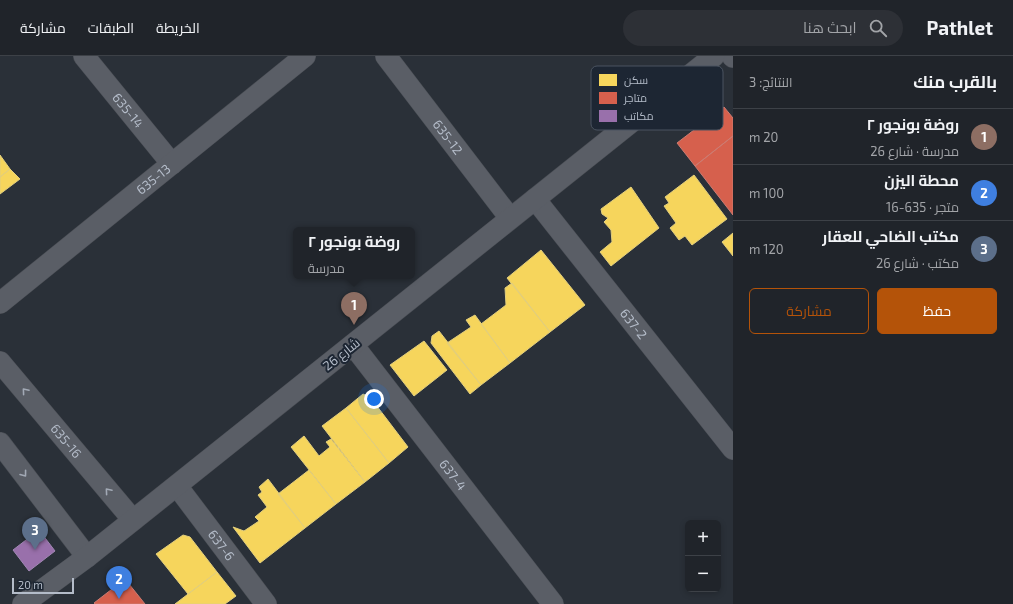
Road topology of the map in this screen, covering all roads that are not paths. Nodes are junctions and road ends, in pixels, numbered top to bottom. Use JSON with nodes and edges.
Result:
{"nodes":[{"id":1,"x":84,"y":56,"type":"edge"},
{"id":2,"x":305,"y":56,"type":"edge"},
{"id":3,"x":386,"y":56,"type":"edge"},
{"id":4,"x":714,"y":56,"type":"edge"},
{"id":5,"x":701,"y":66,"type":"edge"},
{"id":6,"x":621,"y":130,"type":"edge"},
{"id":7,"x":172,"y":164,"type":"junction"},
{"id":8,"x":535,"y":199,"type":"junction"},
{"id":9,"x":510,"y":218,"type":"junction"},
{"id":10,"x":0,"y":303,"type":"edge"},
{"id":11,"x":352,"y":345,"type":"junction"},
{"id":12,"x":0,"y":362,"type":"edge"},
{"id":13,"x":0,"y":443,"type":"edge"},
{"id":14,"x":733,"y":449,"type":"edge"},
{"id":15,"x":177,"y":486,"type":"junction"},
{"id":16,"x":133,"y":520,"type":"junction"},
{"id":17,"x":88,"y":557,"type":"junction"},
{"id":18,"x":23,"y":604,"type":"edge"},
{"id":19,"x":266,"y":604,"type":"edge"},
{"id":20,"x":553,"y":604,"type":"edge"}],
"edges":[{"from":1,"to":7,"type":"street","name":"635-14"},
{"from":2,"to":7,"type":"street","name":"635-13"},
{"from":3,"to":9,"type":"street","name":"635-12"},
{"from":4,"to":5,"type":"street","name":"شارع 26"},
{"from":6,"to":8,"type":"street","name":"شارع 26"},
{"from":7,"to":10,"type":"street","name":"635-13"},
{"from":8,"to":9,"type":"street","name":"شارع 26"},
{"from":8,"to":14,"type":"street","name":"637-2"},
{"from":9,"to":11,"type":"street","name":"شارع 26"},
{"from":11,"to":15,"type":"street","name":"شارع 26"},
{"from":11,"to":20,"type":"street","name":"637-4"},
{"from":16,"to":12,"type":"street","name":"635-16","one_way":true},
{"from":13,"to":17,"type":"street","one_way":true},
{"from":15,"to":16,"type":"street","name":"شارع 26"},
{"from":15,"to":19,"type":"street","name":"637-6"},
{"from":16,"to":17,"type":"street","name":"شارع 26"},
{"from":17,"to":18,"type":"street","name":"شارع 26"}]}
